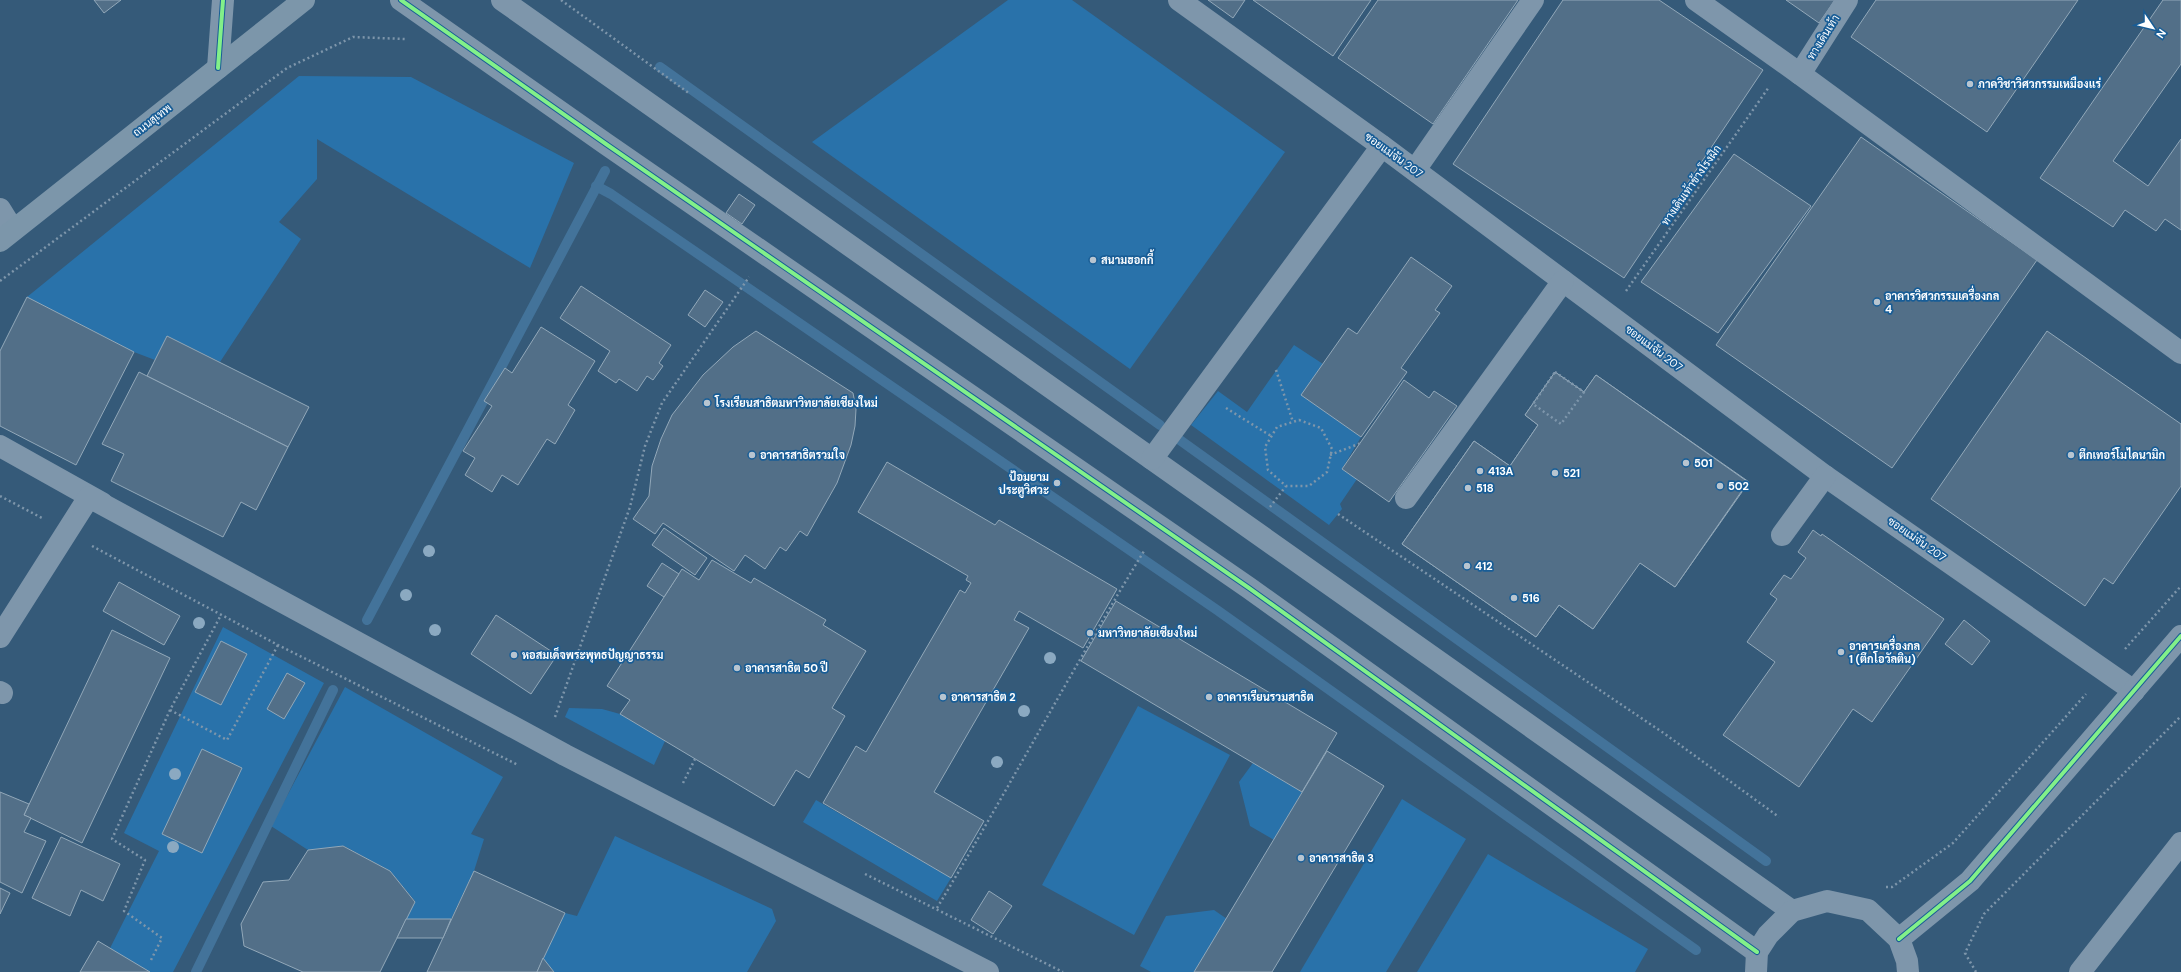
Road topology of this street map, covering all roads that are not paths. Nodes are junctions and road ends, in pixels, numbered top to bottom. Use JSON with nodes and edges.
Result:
{"nodes":[{"id":1,"x":223,"y":0,"type":"edge"},
{"id":2,"x":304,"y":0,"type":"edge"},
{"id":3,"x":401,"y":0,"type":"edge"},
{"id":4,"x":502,"y":0,"type":"edge"},
{"id":5,"x":1179,"y":0,"type":"edge"},
{"id":6,"x":1533,"y":0,"type":"edge"},
{"id":7,"x":1696,"y":0,"type":"edge"},
{"id":8,"x":1847,"y":0,"type":"edge"},
{"id":9,"x":218,"y":68,"type":"junction"},
{"id":10,"x":1792,"y":68,"type":"junction"},
{"id":11,"x":1382,"y":146,"type":"junction"},
{"id":12,"x":1415,"y":170,"type":"junction"},
{"id":13,"x":0,"y":209,"type":"edge"},
{"id":14,"x":7,"y":235,"type":"edge"},
{"id":15,"x":1563,"y":281,"type":"junction"},
{"id":16,"x":2181,"y":353,"type":"edge"},
{"id":17,"x":0,"y":446,"type":"edge"},
{"id":18,"x":1152,"y":459,"type":"junction"},
{"id":19,"x":1825,"y":476,"type":"junction"},
{"id":20,"x":89,"y":497,"type":"junction"},
{"id":21,"x":1406,"y":498,"type":"dead end"},
{"id":22,"x":1782,"y":535,"type":"dead end"},
{"id":23,"x":2181,"y":636,"type":"edge"},
{"id":24,"x":0,"y":637,"type":"edge"},
{"id":25,"x":2134,"y":691,"type":"junction"},
{"id":26,"x":2181,"y":843,"type":"edge"},
{"id":27,"x":1792,"y":911,"type":"junction"},
{"id":28,"x":1899,"y":939,"type":"junction"},
{"id":29,"x":1756,"y":962,"type":"edge"},
{"id":30,"x":988,"y":972,"type":"edge"},
{"id":31,"x":1908,"y":972,"type":"edge"},
{"id":32,"x":2080,"y":972,"type":"edge"}],
"edges":[{"from":1,"to":9,"type":"street"},
{"from":2,"to":9,"type":"main road","name":"ถนนสุเทพ"},
{"from":3,"to":29,"type":"street"},
{"from":4,"to":18,"type":"street"},
{"from":5,"to":11,"type":"street","name":"ซอยแม่จัน 207"},
{"from":6,"to":12,"type":"street"},
{"from":7,"to":10,"type":"street"},
{"from":8,"to":10,"type":"street","name":"ทางเดินเท้า"},
{"from":9,"to":14,"type":"main road","name":"ถนนสุเทพ"},
{"from":10,"to":16,"type":"street"},
{"from":11,"to":12,"type":"street","name":"ซอยแม่จัน 207"},
{"from":11,"to":18,"type":"street"},
{"from":12,"to":15,"type":"street","name":"ซอยแม่จัน 207"},
{"from":13,"to":14,"type":"street"},
{"from":15,"to":19,"type":"street","name":"ซอยแม่จัน 207"},
{"from":15,"to":21,"type":"street"},
{"from":17,"to":20,"type":"street"},
{"from":18,"to":27,"type":"street"},
{"from":19,"to":22,"type":"street"},
{"from":19,"to":25,"type":"street","name":"ซอยแม่จัน 207"},
{"from":20,"to":24,"type":"street"},
{"from":20,"to":30,"type":"street"},
{"from":23,"to":25,"type":"street"},
{"from":25,"to":28,"type":"street"},
{"from":26,"to":32,"type":"street"},
{"from":27,"to":28,"type":"street"},
{"from":27,"to":29,"type":"street"},
{"from":28,"to":31,"type":"street"}]}
